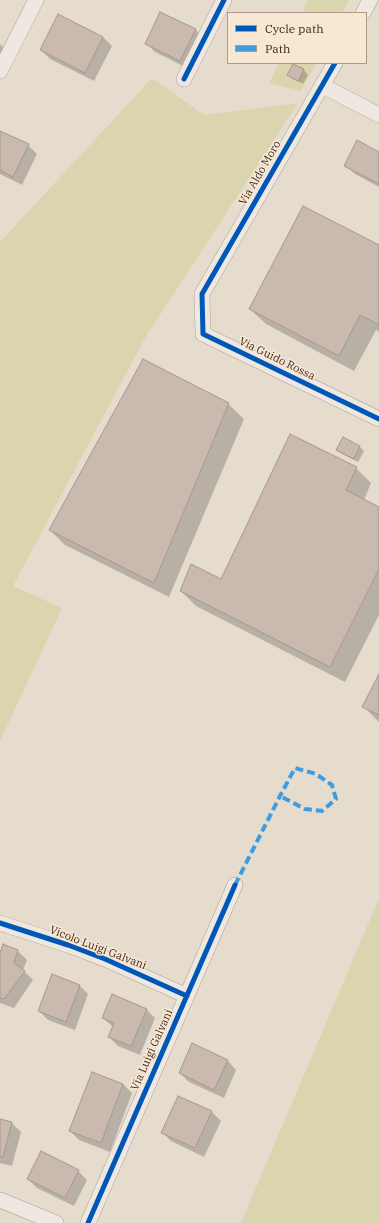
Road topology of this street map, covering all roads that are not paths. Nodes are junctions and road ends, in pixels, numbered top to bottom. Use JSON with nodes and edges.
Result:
{"nodes":[{"id":1,"x":36,"y":0,"type":"edge"},
{"id":2,"x":224,"y":0,"type":"edge"},
{"id":3,"x":370,"y":0,"type":"edge"},
{"id":4,"x":364,"y":12,"type":"edge"},
{"id":5,"x":335,"y":64,"type":"edge"},
{"id":6,"x":0,"y":70,"type":"edge"},
{"id":7,"x":184,"y":79,"type":"dead end"},
{"id":8,"x":323,"y":86,"type":"junction"},
{"id":9,"x":379,"y":115,"type":"edge"},
{"id":10,"x":202,"y":294,"type":"joint"},
{"id":11,"x":379,"y":419,"type":"edge"},
{"id":12,"x":235,"y":885,"type":"dead end"},
{"id":13,"x":0,"y":923,"type":"edge"},
{"id":14,"x":187,"y":996,"type":"junction"},
{"id":15,"x":0,"y":1200,"type":"edge"},
{"id":16,"x":56,"y":1223,"type":"edge"},
{"id":17,"x":88,"y":1223,"type":"edge"}],
"edges":[{"from":1,"to":6,"type":"street"},
{"from":2,"to":7,"type":"street"},
{"from":3,"to":4,"type":"street"},
{"from":5,"to":8,"type":"street","name":"Via Aldo Moro"},
{"from":8,"to":9,"type":"street"},
{"from":8,"to":10,"type":"street","name":"Via Aldo Moro"},
{"from":10,"to":11,"type":"street","name":"Via Guido Rossa"},
{"from":12,"to":14,"type":"street","name":"Via Luigi Galvani"},
{"from":13,"to":14,"type":"street","name":"Vicolo Luigi Galvani"},
{"from":14,"to":17,"type":"street","name":"Via Luigi Galvani"},
{"from":15,"to":16,"type":"street"}]}
